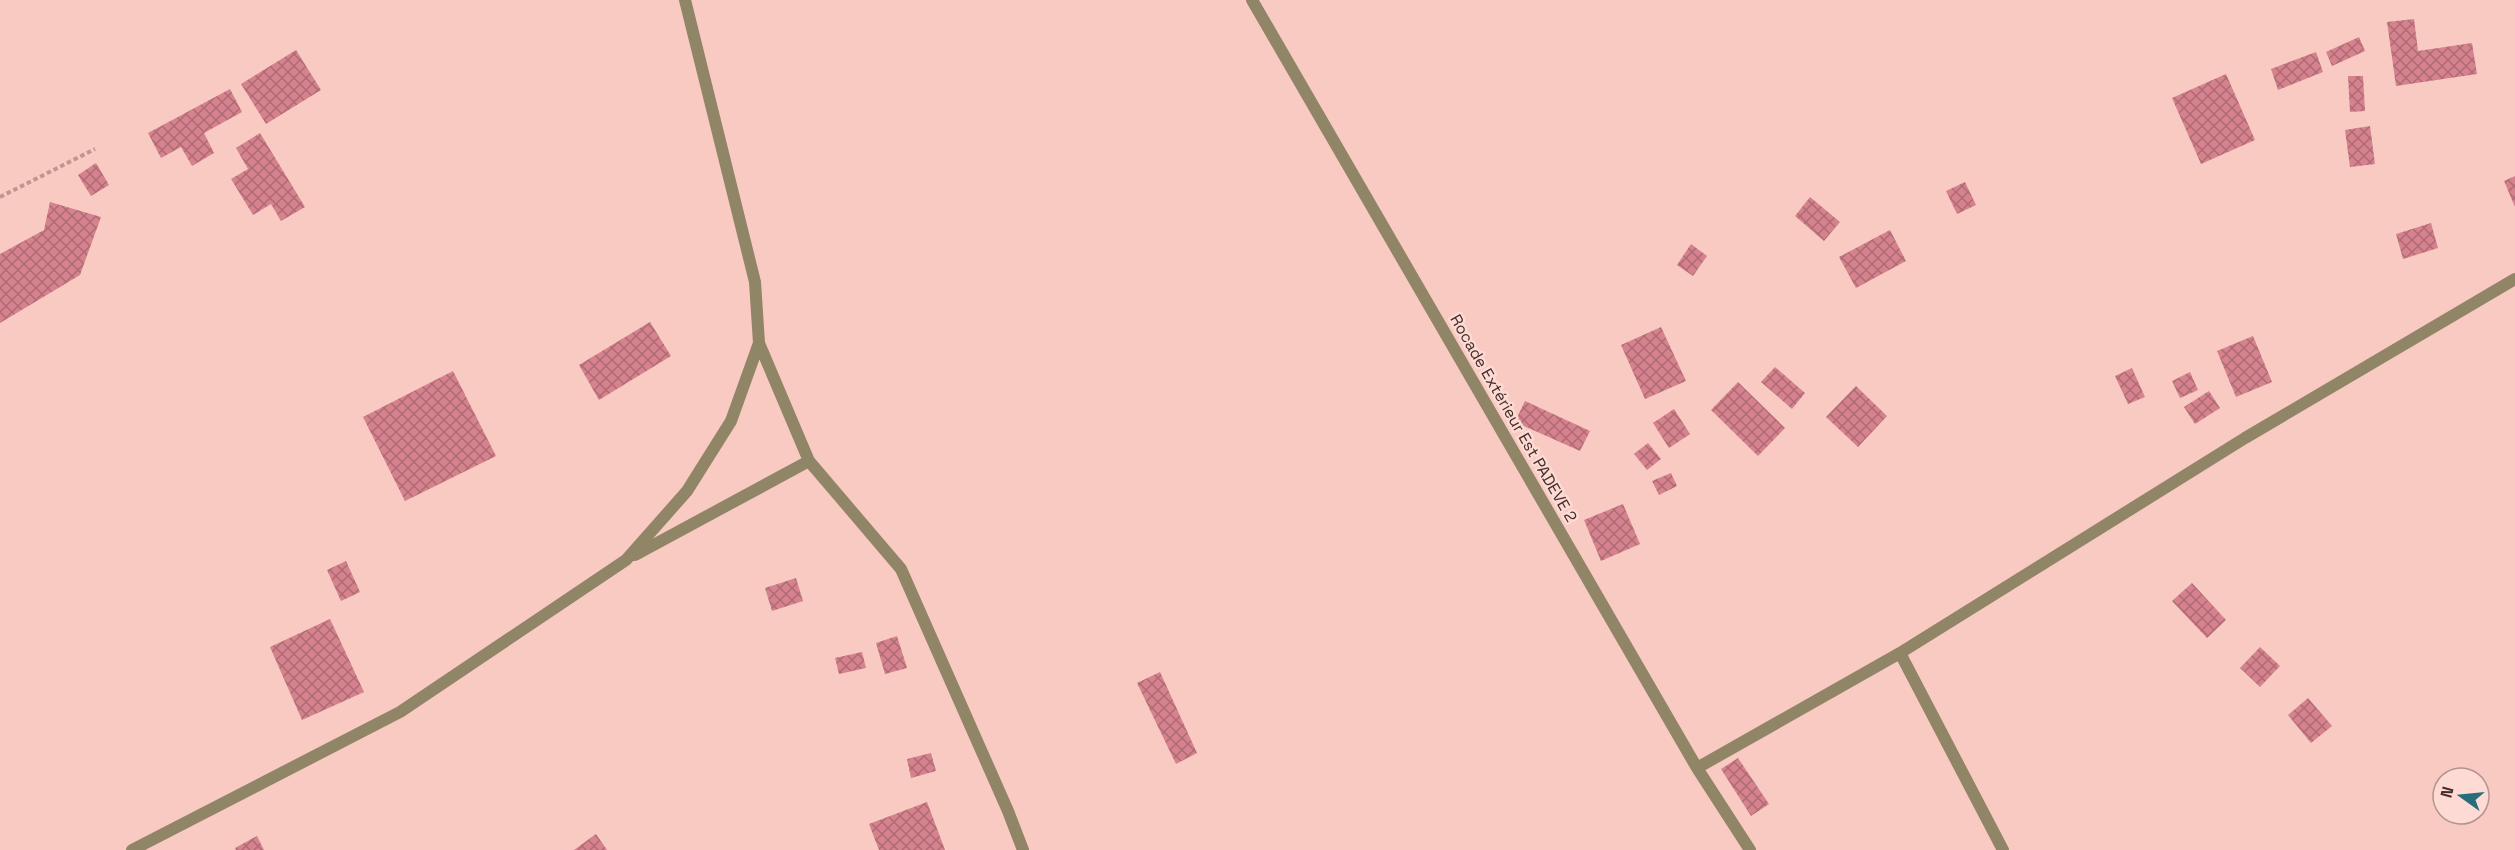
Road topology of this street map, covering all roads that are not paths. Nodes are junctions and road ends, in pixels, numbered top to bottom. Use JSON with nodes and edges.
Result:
{"nodes":[{"id":1,"x":685,"y":0,"type":"edge"},
{"id":2,"x":1252,"y":0,"type":"edge"},
{"id":3,"x":2515,"y":279,"type":"edge"},
{"id":4,"x":759,"y":343,"type":"junction"},
{"id":5,"x":809,"y":462,"type":"junction"},
{"id":6,"x":626,"y":560,"type":"junction"},
{"id":7,"x":1900,"y":652,"type":"junction"},
{"id":8,"x":1697,"y":768,"type":"junction"},
{"id":9,"x":132,"y":850,"type":"edge"},
{"id":10,"x":1023,"y":850,"type":"edge"},
{"id":11,"x":1750,"y":850,"type":"edge"},
{"id":12,"x":2003,"y":850,"type":"edge"}],
"edges":[{"from":1,"to":4,"type":"street"},
{"from":2,"to":8,"type":"street","name":"Rocade Extérieur Est PADEVE 2"},
{"from":3,"to":7,"type":"street"},
{"from":4,"to":5,"type":"street"},
{"from":4,"to":6,"type":"street"},
{"from":5,"to":6,"type":"street"},
{"from":5,"to":10,"type":"street"},
{"from":6,"to":9,"type":"street"},
{"from":7,"to":8,"type":"street"},
{"from":7,"to":12,"type":"street"},
{"from":8,"to":11,"type":"street","name":"Rocade Extérieur Est PADEVE 2"}]}
